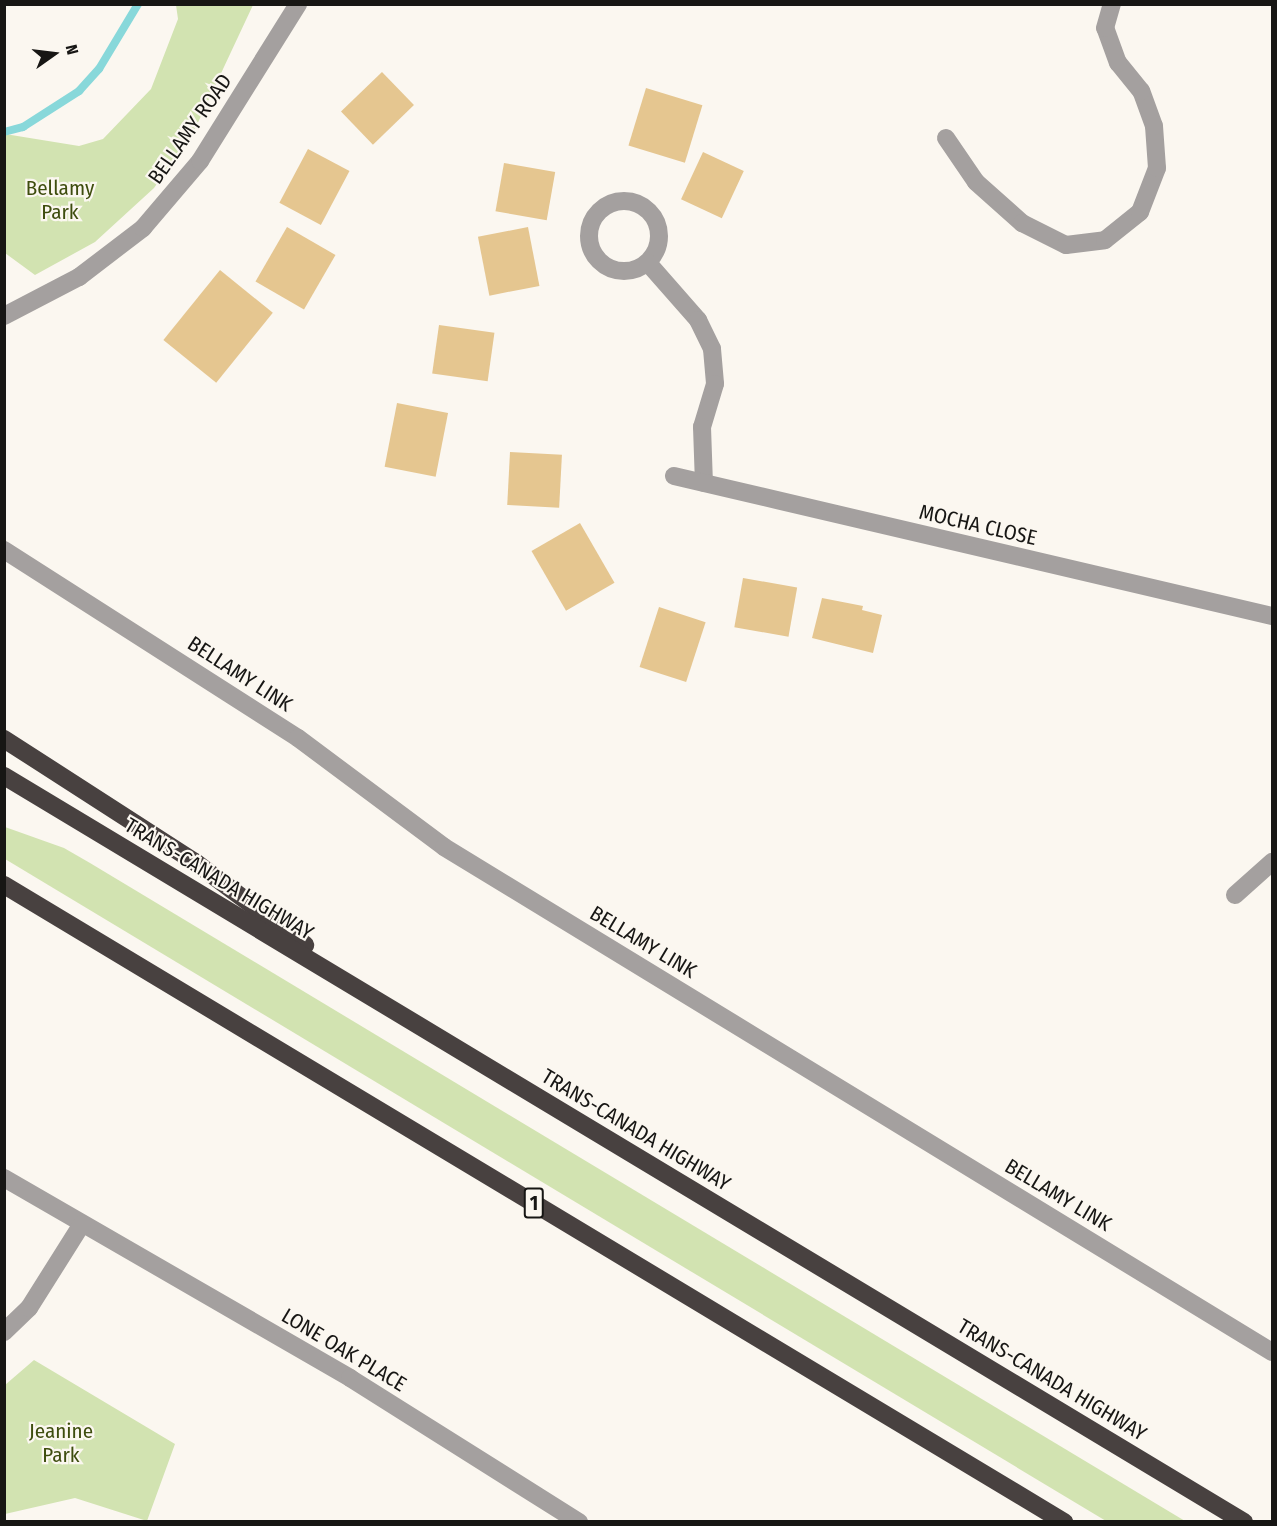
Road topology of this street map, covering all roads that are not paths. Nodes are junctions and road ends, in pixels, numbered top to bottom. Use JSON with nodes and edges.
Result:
{"nodes":[{"id":1,"x":298,"y":4,"type":"edge"},
{"id":2,"x":1112,"y":4,"type":"edge"},
{"id":3,"x":946,"y":138,"type":"dead end"},
{"id":4,"x":648,"y":263,"type":"dead end"},
{"id":5,"x":4,"y":316,"type":"edge"},
{"id":6,"x":674,"y":476,"type":"dead end"},
{"id":7,"x":704,"y":483,"type":"junction"},
{"id":8,"x":4,"y":550,"type":"edge"},
{"id":9,"x":1272,"y":616,"type":"edge"},
{"id":10,"x":4,"y":739,"type":"edge"},
{"id":11,"x":4,"y":776,"type":"edge"},
{"id":12,"x":1272,"y":862,"type":"edge"},
{"id":13,"x":4,"y":885,"type":"edge"},
{"id":14,"x":1235,"y":895,"type":"dead end"},
{"id":15,"x":378,"y":1001,"type":"junction"},
{"id":16,"x":4,"y":1178,"type":"edge"},
{"id":17,"x":82,"y":1224,"type":"junction"},
{"id":18,"x":4,"y":1332,"type":"edge"},
{"id":19,"x":1272,"y":1352,"type":"edge"},
{"id":20,"x":579,"y":1521,"type":"edge"},
{"id":21,"x":1064,"y":1521,"type":"edge"},
{"id":22,"x":1244,"y":1521,"type":"edge"}],
"edges":[{"from":1,"to":5,"type":"street","name":"BELLAMY ROAD"},
{"from":2,"to":3,"type":"street"},
{"from":4,"to":7,"type":"street"},
{"from":6,"to":7,"type":"street","name":"MOCHA CLOSE"},
{"from":7,"to":9,"type":"street","name":"MOCHA CLOSE"},
{"from":8,"to":19,"type":"street","name":"BELLAMY LINK"},
{"from":10,"to":15,"type":"highway"},
{"from":11,"to":15,"type":"highway","name":"TRANS-CANADA HIGHWAY"},
{"from":12,"to":14,"type":"street"},
{"from":13,"to":21,"type":"highway","number":"1"},
{"from":15,"to":22,"type":"highway","name":"TRANS-CANADA HIGHWAY"},
{"from":16,"to":17,"type":"street","name":"LONE OAK PLACE"},
{"from":17,"to":18,"type":"street"},
{"from":17,"to":20,"type":"street","name":"LONE OAK PLACE"}]}
